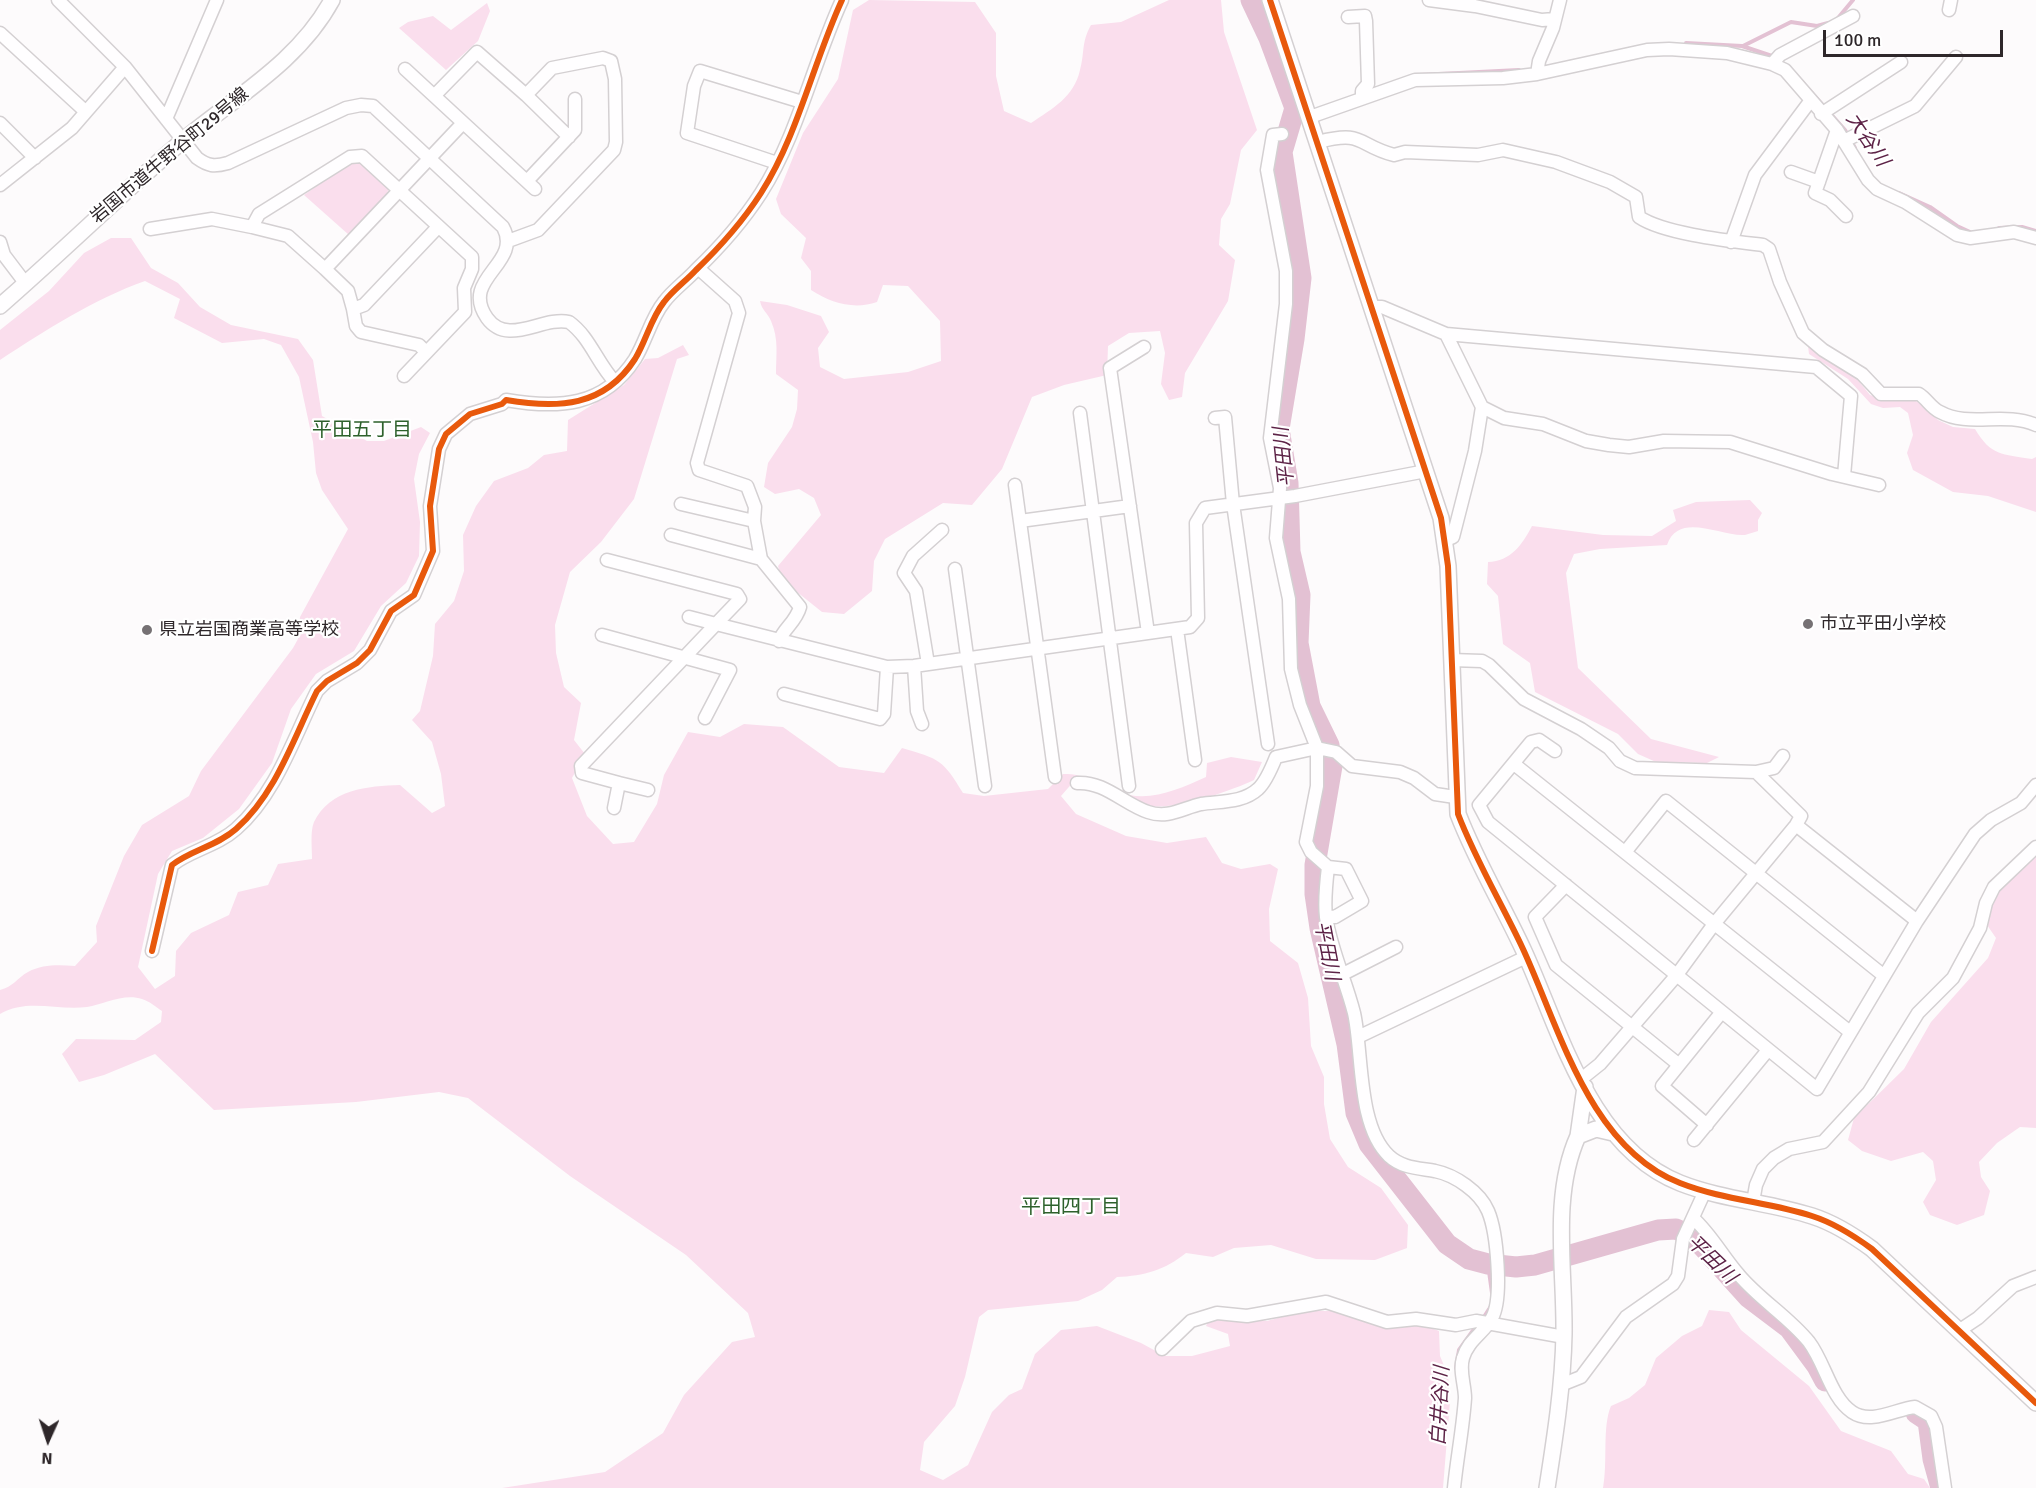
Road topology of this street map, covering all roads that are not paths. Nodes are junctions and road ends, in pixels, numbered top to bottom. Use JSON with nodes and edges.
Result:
{"nodes":[{"id":1,"x":58,"y":0,"type":"edge"},
{"id":2,"x":217,"y":0,"type":"edge"},
{"id":3,"x":332,"y":0,"type":"edge"},
{"id":4,"x":842,"y":0,"type":"edge"},
{"id":5,"x":1270,"y":0,"type":"edge"},
{"id":6,"x":1429,"y":0,"type":"edge"},
{"id":7,"x":1560,"y":0,"type":"edge"},
{"id":8,"x":1853,"y":16,"type":"dead end"},
{"id":9,"x":1348,"y":17,"type":"dead end"},
{"id":10,"x":1554,"y":20,"type":"junction"},
{"id":11,"x":0,"y":33,"type":"edge"},
{"id":12,"x":1956,"y":57,"type":"dead end"},
{"id":13,"x":1775,"y":60,"type":"junction"},
{"id":14,"x":1901,"y":62,"type":"dead end"},
{"id":15,"x":125,"y":67,"type":"junction"},
{"id":16,"x":405,"y":69,"type":"dead end"},
{"id":17,"x":1537,"y":74,"type":"junction"},
{"id":18,"x":526,"y":95,"type":"junction"},
{"id":19,"x":434,"y":96,"type":"junction"},
{"id":20,"x":1362,"y":98,"type":"junction"},
{"id":21,"x":575,"y":99,"type":"dead end"},
{"id":22,"x":1810,"y":100,"type":"junction"},
{"id":23,"x":802,"y":102,"type":"junction"},
{"id":24,"x":1825,"y":110,"type":"junction"},
{"id":25,"x":85,"y":111,"type":"junction"},
{"id":26,"x":1310,"y":117,"type":"junction"},
{"id":27,"x":166,"y":119,"type":"junction"},
{"id":28,"x":0,"y":123,"type":"edge"},
{"id":29,"x":462,"y":124,"type":"junction"},
{"id":30,"x":1837,"y":130,"type":"junction"},
{"id":31,"x":1282,"y":134,"type":"dead end"},
{"id":32,"x":569,"y":137,"type":"junction"},
{"id":33,"x":1849,"y":139,"type":"junction"},
{"id":34,"x":183,"y":141,"type":"junction"},
{"id":35,"x":1318,"y":142,"type":"junction"},
{"id":36,"x":36,"y":158,"type":"junction"},
{"id":37,"x":430,"y":158,"type":"junction"},
{"id":38,"x":777,"y":164,"type":"junction"},
{"id":39,"x":1791,"y":172,"type":"dead end"},
{"id":40,"x":1819,"y":182,"type":"junction"},
{"id":41,"x":0,"y":185,"type":"edge"},
{"id":42,"x":399,"y":190,"type":"junction"},
{"id":43,"x":1846,"y":216,"type":"dead end"},
{"id":44,"x":252,"y":227,"type":"junction"},
{"id":45,"x":438,"y":227,"type":"junction"},
{"id":46,"x":150,"y":229,"type":"dead end"},
{"id":47,"x":2036,"y":238,"type":"edge"},
{"id":48,"x":508,"y":241,"type":"junction"},
{"id":49,"x":0,"y":242,"type":"edge"},
{"id":50,"x":1731,"y":242,"type":"junction"},
{"id":51,"x":2,"y":255,"type":"edge"},
{"id":52,"x":698,"y":268,"type":"junction"},
{"id":53,"x":325,"y":269,"type":"junction"},
{"id":54,"x":26,"y":284,"type":"junction"},
{"id":55,"x":0,"y":306,"type":"edge"},
{"id":56,"x":1371,"y":307,"type":"junction"},
{"id":57,"x":353,"y":309,"type":"junction"},
{"id":58,"x":1446,"y":334,"type":"junction"},
{"id":59,"x":1144,"y":347,"type":"dead end"},
{"id":60,"x":426,"y":352,"type":"junction"},
{"id":61,"x":404,"y":376,"type":"dead end"},
{"id":62,"x":615,"y":382,"type":"junction"},
{"id":63,"x":1482,"y":407,"type":"junction"},
{"id":64,"x":1080,"y":413,"type":"dead end"},
{"id":65,"x":1215,"y":418,"type":"dead end"},
{"id":66,"x":2036,"y":425,"type":"edge"},
{"id":67,"x":1426,"y":471,"type":"junction"},
{"id":68,"x":1844,"y":476,"type":"junction"},
{"id":69,"x":1015,"y":484,"type":"dead end"},
{"id":70,"x":1879,"y":485,"type":"dead end"},
{"id":71,"x":1287,"y":497,"type":"junction"},
{"id":72,"x":681,"y":504,"type":"dead end"},
{"id":73,"x":1233,"y":504,"type":"junction"},
{"id":74,"x":1130,"y":506,"type":"junction"},
{"id":75,"x":1092,"y":511,"type":"junction"},
{"id":76,"x":754,"y":521,"type":"junction"},
{"id":77,"x":1020,"y":521,"type":"junction"},
{"id":78,"x":942,"y":530,"type":"dead end"},
{"id":79,"x":671,"y":535,"type":"dead end"},
{"id":80,"x":1446,"y":540,"type":"junction"},
{"id":81,"x":761,"y":559,"type":"junction"},
{"id":82,"x":607,"y":560,"type":"dead end"},
{"id":83,"x":955,"y":569,"type":"dead end"},
{"id":84,"x":689,"y":617,"type":"dead end"},
{"id":85,"x":716,"y":624,"type":"junction"},
{"id":86,"x":1177,"y":629,"type":"junction"},
{"id":87,"x":1148,"y":633,"type":"junction"},
{"id":88,"x":602,"y":635,"type":"dead end"},
{"id":89,"x":1109,"y":638,"type":"junction"},
{"id":90,"x":779,"y":641,"type":"junction"},
{"id":91,"x":1038,"y":648,"type":"junction"},
{"id":92,"x":682,"y":658,"type":"junction"},
{"id":93,"x":967,"y":658,"type":"junction"},
{"id":94,"x":1451,"y":660,"type":"junction"},
{"id":95,"x":928,"y":664,"type":"junction"},
{"id":96,"x":914,"y":666,"type":"junction"},
{"id":97,"x":887,"y":667,"type":"junction"},
{"id":98,"x":784,"y":694,"type":"dead end"},
{"id":99,"x":705,"y":718,"type":"dead end"},
{"id":100,"x":922,"y":724,"type":"dead end"},
{"id":101,"x":1268,"y":744,"type":"dead end"},
{"id":102,"x":1319,"y":748,"type":"junction"},
{"id":103,"x":1555,"y":751,"type":"dead end"},
{"id":104,"x":1783,"y":756,"type":"dead end"},
{"id":105,"x":1195,"y":760,"type":"dead end"},
{"id":106,"x":1514,"y":764,"type":"junction"},
{"id":107,"x":1756,"y":772,"type":"junction"},
{"id":108,"x":1055,"y":777,"type":"dead end"},
{"id":109,"x":619,"y":783,"type":"junction"},
{"id":110,"x":1077,"y":783,"type":"dead end"},
{"id":111,"x":2036,"y":785,"type":"edge"},
{"id":112,"x":985,"y":786,"type":"dead end"},
{"id":113,"x":1129,"y":786,"type":"dead end"},
{"id":114,"x":648,"y":790,"type":"dead end"},
{"id":115,"x":1455,"y":797,"type":"junction"},
{"id":116,"x":614,"y":808,"type":"dead end"},
{"id":117,"x":1797,"y":825,"type":"junction"},
{"id":118,"x":2036,"y":847,"type":"edge"},
{"id":119,"x":1626,"y":851,"type":"junction"},
{"id":120,"x":1325,"y":866,"type":"junction"},
{"id":121,"x":1757,"y":874,"type":"junction"},
{"id":122,"x":1566,"y":885,"type":"junction"},
{"id":123,"x":1326,"y":916,"type":"junction"},
{"id":124,"x":1917,"y":921,"type":"junction"},
{"id":125,"x":1714,"y":924,"type":"junction"},
{"id":126,"x":1395,"y":946,"type":"dead end"},
{"id":127,"x":152,"y":951,"type":"dead end"},
{"id":128,"x":1526,"y":957,"type":"junction"},
{"id":129,"x":1343,"y":974,"type":"junction"},
{"id":130,"x":1883,"y":975,"type":"junction"},
{"id":131,"x":1676,"y":976,"type":"junction"},
{"id":132,"x":1721,"y":1012,"type":"junction"},
{"id":133,"x":1633,"y":1026,"type":"junction"},
{"id":134,"x":1850,"y":1032,"type":"junction"},
{"id":135,"x":1358,"y":1037,"type":"junction"},
{"id":136,"x":1768,"y":1050,"type":"junction"},
{"id":137,"x":1678,"y":1064,"type":"junction"},
{"id":138,"x":1582,"y":1084,"type":"junction"},
{"id":139,"x":1707,"y":1125,"type":"junction"},
{"id":140,"x":1613,"y":1133,"type":"junction"},
{"id":141,"x":1578,"y":1136,"type":"junction"},
{"id":142,"x":1694,"y":1140,"type":"dead end"},
{"id":143,"x":1705,"y":1191,"type":"junction"},
{"id":144,"x":1753,"y":1202,"type":"junction"},
{"id":145,"x":1688,"y":1228,"type":"junction"},
{"id":146,"x":2036,"y":1277,"type":"edge"},
{"id":147,"x":1489,"y":1323,"type":"junction"},
{"id":148,"x":1960,"y":1330,"type":"junction"},
{"id":149,"x":1564,"y":1337,"type":"junction"},
{"id":150,"x":1161,"y":1349,"type":"dead end"},
{"id":151,"x":1561,"y":1385,"type":"junction"},
{"id":152,"x":2036,"y":1403,"type":"edge"},
{"id":153,"x":1454,"y":1488,"type":"edge"},
{"id":154,"x":1547,"y":1488,"type":"edge"},
{"id":155,"x":1945,"y":1488,"type":"edge"}],
"edges":[{"from":1,"to":15,"type":"street"},
{"from":2,"to":27,"type":"street"},
{"from":3,"to":34,"type":"street","name":"岩国市道牛野谷町29号線"},
{"from":4,"to":23,"type":"street"},
{"from":5,"to":26,"type":"street"},
{"from":6,"to":10,"type":"street"},
{"from":7,"to":10,"type":"street"},
{"from":8,"to":13,"type":"street"},
{"from":9,"to":20,"type":"street"},
{"from":10,"to":17,"type":"street"},
{"from":11,"to":25,"type":"street"},
{"from":12,"to":33,"type":"street"},
{"from":13,"to":17,"type":"street"},
{"from":13,"to":22,"type":"street"},
{"from":14,"to":24,"type":"street"},
{"from":15,"to":25,"type":"street"},
{"from":15,"to":27,"type":"street"},
{"from":16,"to":19,"type":"street"},
{"from":17,"to":20,"type":"street"},
{"from":18,"to":19,"type":"street"},
{"from":18,"to":32,"type":"street"},
{"from":18,"to":48,"type":"street"},
{"from":19,"to":29,"type":"street"},
{"from":20,"to":26,"type":"street"},
{"from":21,"to":32,"type":"street"},
{"from":22,"to":24,"type":"street"},
{"from":22,"to":50,"type":"street"},
{"from":23,"to":38,"type":"street"},
{"from":23,"to":38,"type":"street"},
{"from":24,"to":30,"type":"street"},
{"from":25,"to":36,"type":"street"},
{"from":26,"to":35,"type":"street"},
{"from":27,"to":34,"type":"street"},
{"from":28,"to":36,"type":"street"},
{"from":29,"to":32,"type":"street"},
{"from":29,"to":37,"type":"street"},
{"from":30,"to":33,"type":"street"},
{"from":30,"to":40,"type":"street"},
{"from":31,"to":71,"type":"street"},
{"from":33,"to":47,"type":"street"},
{"from":34,"to":37,"type":"street"},
{"from":34,"to":54,"type":"street","name":"岩国市道牛野谷町29号線"},
{"from":35,"to":50,"type":"street"},
{"from":35,"to":56,"type":"street"},
{"from":36,"to":41,"type":"street"},
{"from":37,"to":42,"type":"street"},
{"from":37,"to":48,"type":"street"},
{"from":38,"to":52,"type":"street"},
{"from":39,"to":40,"type":"street"},
{"from":40,"to":43,"type":"street"},
{"from":42,"to":44,"type":"street"},
{"from":42,"to":45,"type":"street"},
{"from":42,"to":53,"type":"street"},
{"from":44,"to":46,"type":"street"},
{"from":44,"to":53,"type":"street"},
{"from":45,"to":57,"type":"street"},
{"from":45,"to":60,"type":"street"},
{"from":48,"to":62,"type":"street"},
{"from":49,"to":51,"type":"street"},
{"from":50,"to":66,"type":"street"},
{"from":51,"to":54,"type":"street"},
{"from":52,"to":62,"type":"street"},
{"from":52,"to":76,"type":"street"},
{"from":53,"to":57,"type":"street"},
{"from":54,"to":55,"type":"street","name":"岩国市道牛野谷町29号線"},
{"from":56,"to":58,"type":"street"},
{"from":56,"to":67,"type":"street"},
{"from":57,"to":60,"type":"street"},
{"from":58,"to":63,"type":"street"},
{"from":58,"to":68,"type":"street"},
{"from":59,"to":74,"type":"street"},
{"from":60,"to":61,"type":"street"},
{"from":62,"to":127,"type":"street"},
{"from":63,"to":68,"type":"street"},
{"from":63,"to":80,"type":"street"},
{"from":64,"to":75,"type":"street"},
{"from":65,"to":73,"type":"street"},
{"from":67,"to":71,"type":"street"},
{"from":67,"to":80,"type":"street"},
{"from":68,"to":70,"type":"street"},
{"from":69,"to":77,"type":"street"},
{"from":71,"to":73,"type":"street"},
{"from":71,"to":102,"type":"street"},
{"from":72,"to":76,"type":"street"},
{"from":73,"to":86,"type":"street"},
{"from":73,"to":101,"type":"street"},
{"from":74,"to":75,"type":"street"},
{"from":74,"to":87,"type":"street"},
{"from":75,"to":77,"type":"street"},
{"from":75,"to":89,"type":"street"},
{"from":76,"to":81,"type":"street"},
{"from":77,"to":91,"type":"street"},
{"from":78,"to":95,"type":"street"},
{"from":79,"to":81,"type":"street"},
{"from":80,"to":94,"type":"street"},
{"from":81,"to":90,"type":"street"},
{"from":82,"to":85,"type":"street"},
{"from":83,"to":93,"type":"street"},
{"from":84,"to":85,"type":"street"},
{"from":85,"to":90,"type":"street"},
{"from":85,"to":92,"type":"street"},
{"from":86,"to":87,"type":"street"},
{"from":86,"to":105,"type":"street"},
{"from":87,"to":89,"type":"street"},
{"from":88,"to":92,"type":"street"},
{"from":89,"to":91,"type":"street"},
{"from":89,"to":113,"type":"street"},
{"from":90,"to":97,"type":"street"},
{"from":91,"to":93,"type":"street"},
{"from":91,"to":108,"type":"street"},
{"from":92,"to":99,"type":"street"},
{"from":92,"to":109,"type":"street"},
{"from":93,"to":95,"type":"street"},
{"from":93,"to":112,"type":"street"},
{"from":94,"to":107,"type":"street"},
{"from":94,"to":115,"type":"street"},
{"from":95,"to":96,"type":"street"},
{"from":96,"to":97,"type":"street"},
{"from":96,"to":100,"type":"street"},
{"from":97,"to":98,"type":"street"},
{"from":102,"to":110,"type":"street"},
{"from":102,"to":115,"type":"street"},
{"from":102,"to":120,"type":"street"},
{"from":103,"to":106,"type":"street"},
{"from":104,"to":107,"type":"street"},
{"from":106,"to":119,"type":"street"},
{"from":106,"to":122,"type":"street"},
{"from":107,"to":117,"type":"street"},
{"from":109,"to":114,"type":"street"},
{"from":109,"to":116,"type":"street"},
{"from":111,"to":124,"type":"street"},
{"from":115,"to":128,"type":"street"},
{"from":117,"to":121,"type":"street"},
{"from":117,"to":124,"type":"street"},
{"from":118,"to":144,"type":"street"},
{"from":119,"to":121,"type":"street"},
{"from":119,"to":125,"type":"street"},
{"from":120,"to":123,"type":"street"},
{"from":120,"to":123,"type":"street"},
{"from":121,"to":125,"type":"street"},
{"from":121,"to":130,"type":"street"},
{"from":122,"to":131,"type":"street"},
{"from":122,"to":133,"type":"street"},
{"from":123,"to":129,"type":"street"},
{"from":124,"to":130,"type":"street"},
{"from":125,"to":131,"type":"street"},
{"from":125,"to":134,"type":"street"},
{"from":126,"to":129,"type":"street"},
{"from":128,"to":135,"type":"street"},
{"from":128,"to":138,"type":"street"},
{"from":129,"to":135,"type":"street"},
{"from":130,"to":134,"type":"street"},
{"from":131,"to":132,"type":"street"},
{"from":131,"to":133,"type":"street"},
{"from":132,"to":136,"type":"street"},
{"from":132,"to":137,"type":"street"},
{"from":133,"to":137,"type":"street"},
{"from":133,"to":138,"type":"street"},
{"from":134,"to":136,"type":"street"},
{"from":135,"to":147,"type":"street"},
{"from":136,"to":139,"type":"street"},
{"from":137,"to":139,"type":"street"},
{"from":138,"to":140,"type":"street"},
{"from":138,"to":141,"type":"street"},
{"from":139,"to":142,"type":"street"},
{"from":140,"to":141,"type":"street"},
{"from":140,"to":143,"type":"street"},
{"from":141,"to":149,"type":"street"},
{"from":143,"to":144,"type":"street"},
{"from":143,"to":145,"type":"street"},
{"from":144,"to":148,"type":"street"},
{"from":145,"to":151,"type":"street"},
{"from":145,"to":155,"type":"street"},
{"from":146,"to":148,"type":"street"},
{"from":147,"to":149,"type":"street"},
{"from":147,"to":150,"type":"street"},
{"from":147,"to":153,"type":"street"},
{"from":148,"to":152,"type":"street"},
{"from":149,"to":151,"type":"street"},
{"from":151,"to":154,"type":"street"}]}
